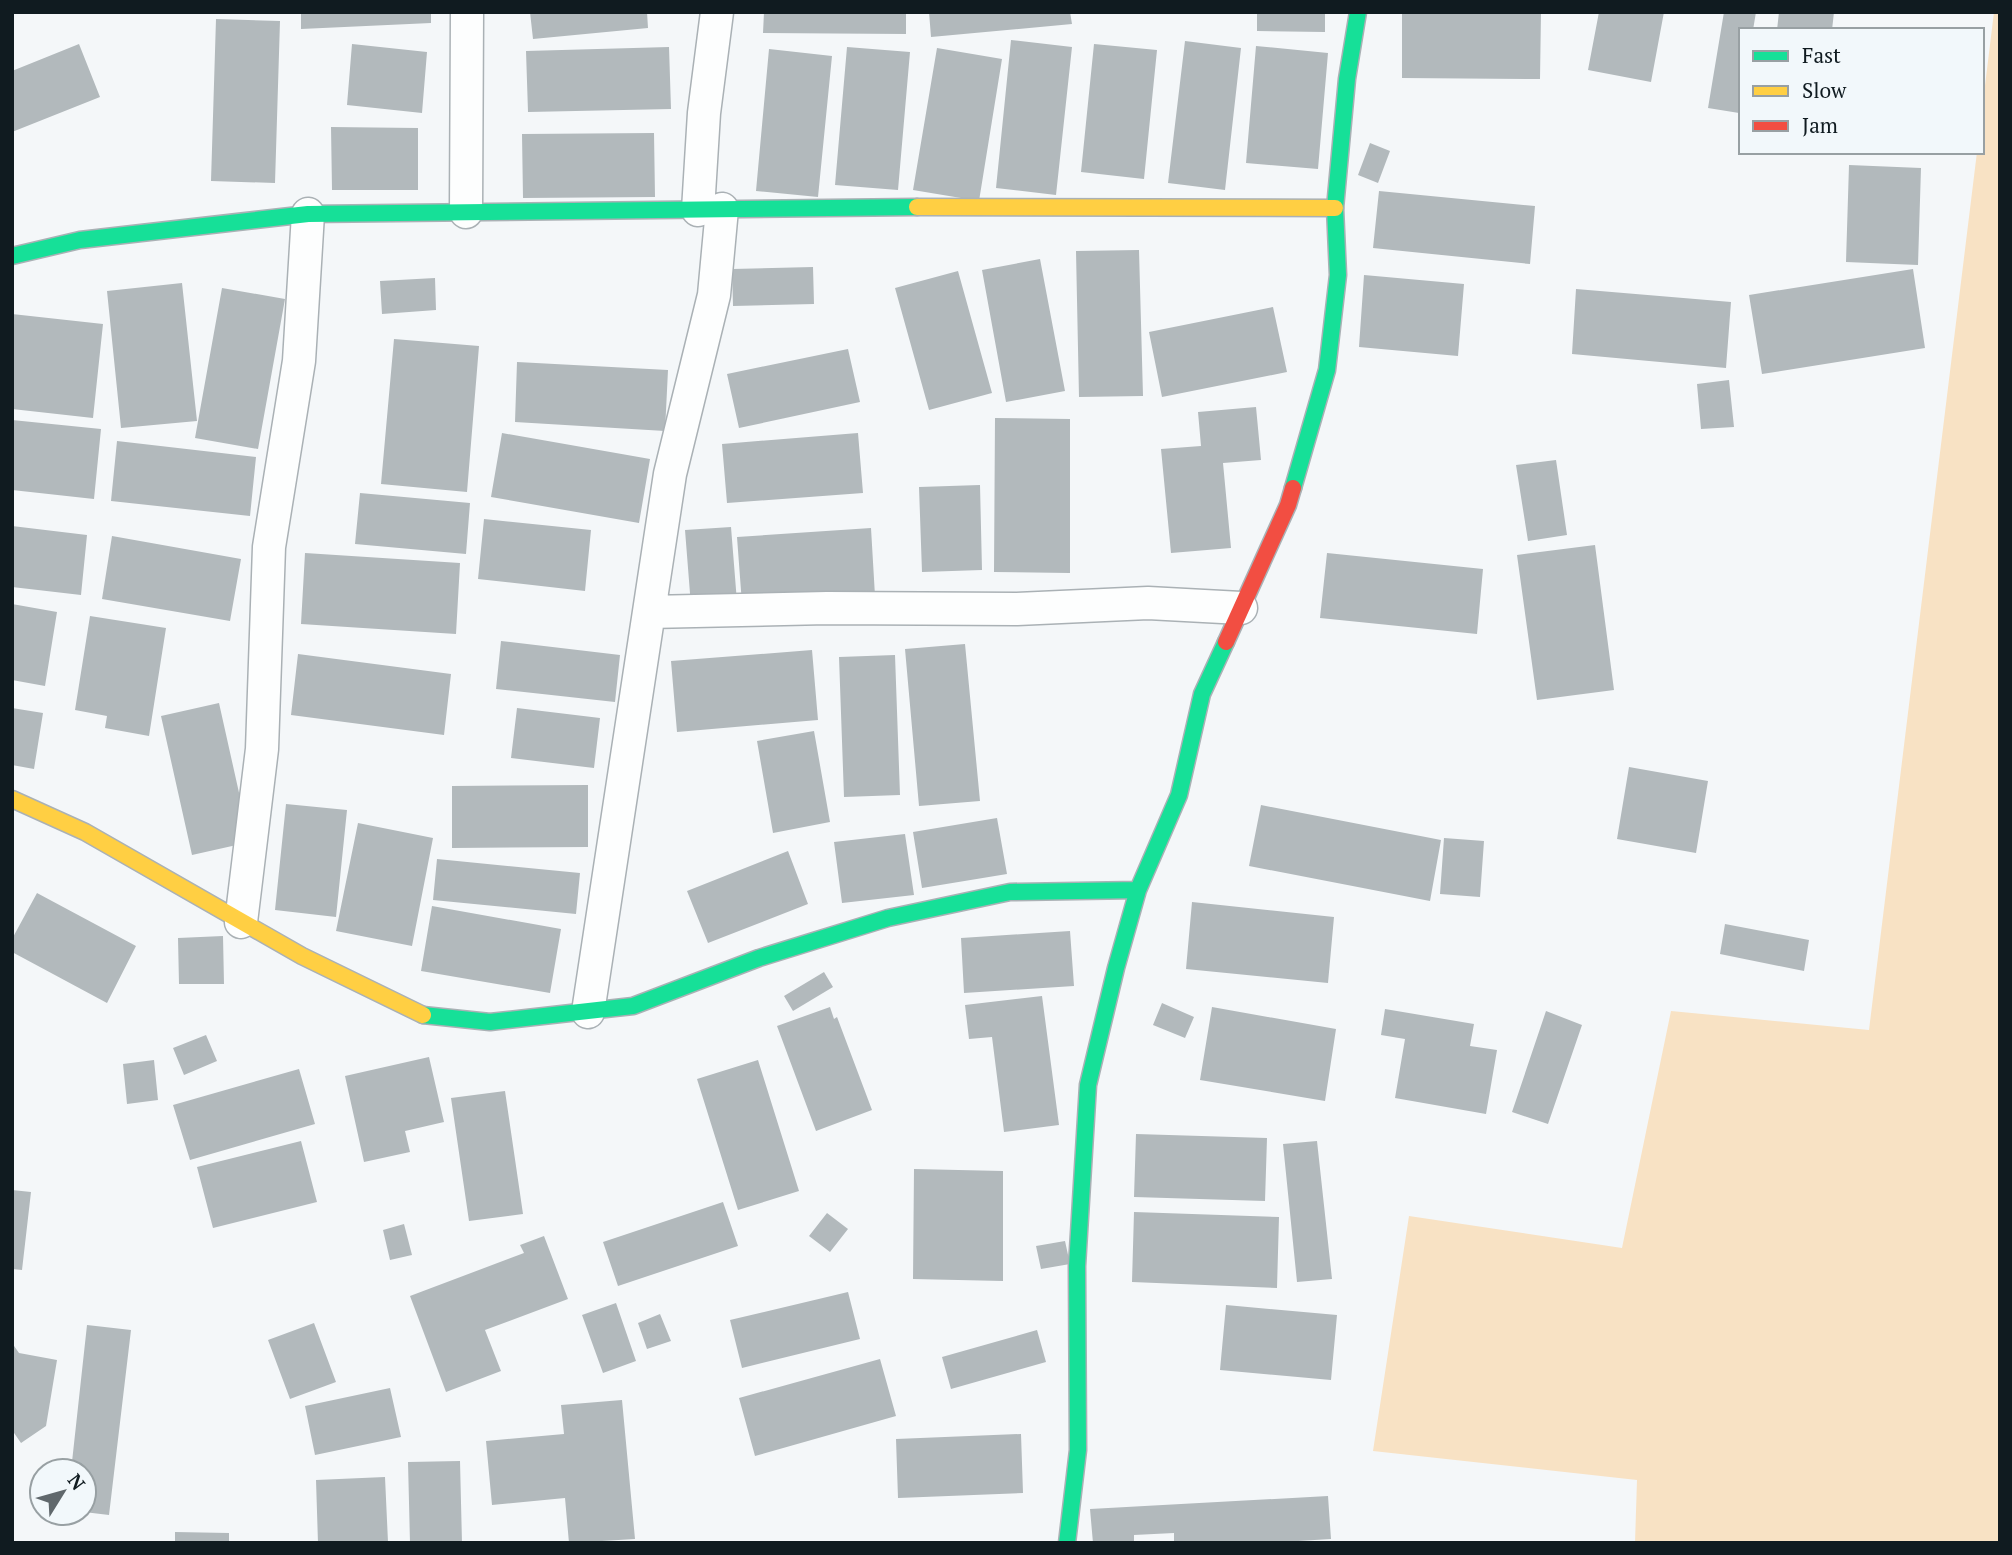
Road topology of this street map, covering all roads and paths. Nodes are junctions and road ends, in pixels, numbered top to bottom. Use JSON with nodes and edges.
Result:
{"nodes":[{"id":1,"x":467,"y":12,"type":"edge"},
{"id":2,"x":717,"y":12,"type":"edge"},
{"id":3,"x":1358,"y":12,"type":"edge"},
{"id":4,"x":1335,"y":208,"type":"junction"},
{"id":5,"x":710,"y":210,"type":"junction"},
{"id":6,"x":466,"y":212,"type":"junction"},
{"id":7,"x":308,"y":215,"type":"junction"},
{"id":8,"x":12,"y":256,"type":"edge"},
{"id":9,"x":1241,"y":608,"type":"junction"},
{"id":10,"x":649,"y":612,"type":"junction"},
{"id":11,"x":12,"y":799,"type":"edge"},
{"id":12,"x":1138,"y":890,"type":"junction"},
{"id":13,"x":241,"y":922,"type":"junction"},
{"id":14,"x":588,"y":1012,"type":"junction"},
{"id":15,"x":1067,"y":1543,"type":"edge"}],
"edges":[{"from":1,"to":6,"type":"street"},
{"from":2,"to":5,"type":"street"},
{"from":3,"to":4,"type":"street"},
{"from":4,"to":5,"type":"street"},
{"from":4,"to":9,"type":"street"},
{"from":5,"to":6,"type":"street"},
{"from":5,"to":10,"type":"street"},
{"from":6,"to":7,"type":"street"},
{"from":7,"to":8,"type":"street"},
{"from":7,"to":13,"type":"street"},
{"from":9,"to":10,"type":"street"},
{"from":9,"to":12,"type":"street"},
{"from":10,"to":14,"type":"street"},
{"from":11,"to":13,"type":"street"},
{"from":12,"to":14,"type":"street"},
{"from":12,"to":15,"type":"street"},
{"from":13,"to":14,"type":"street"}]}
